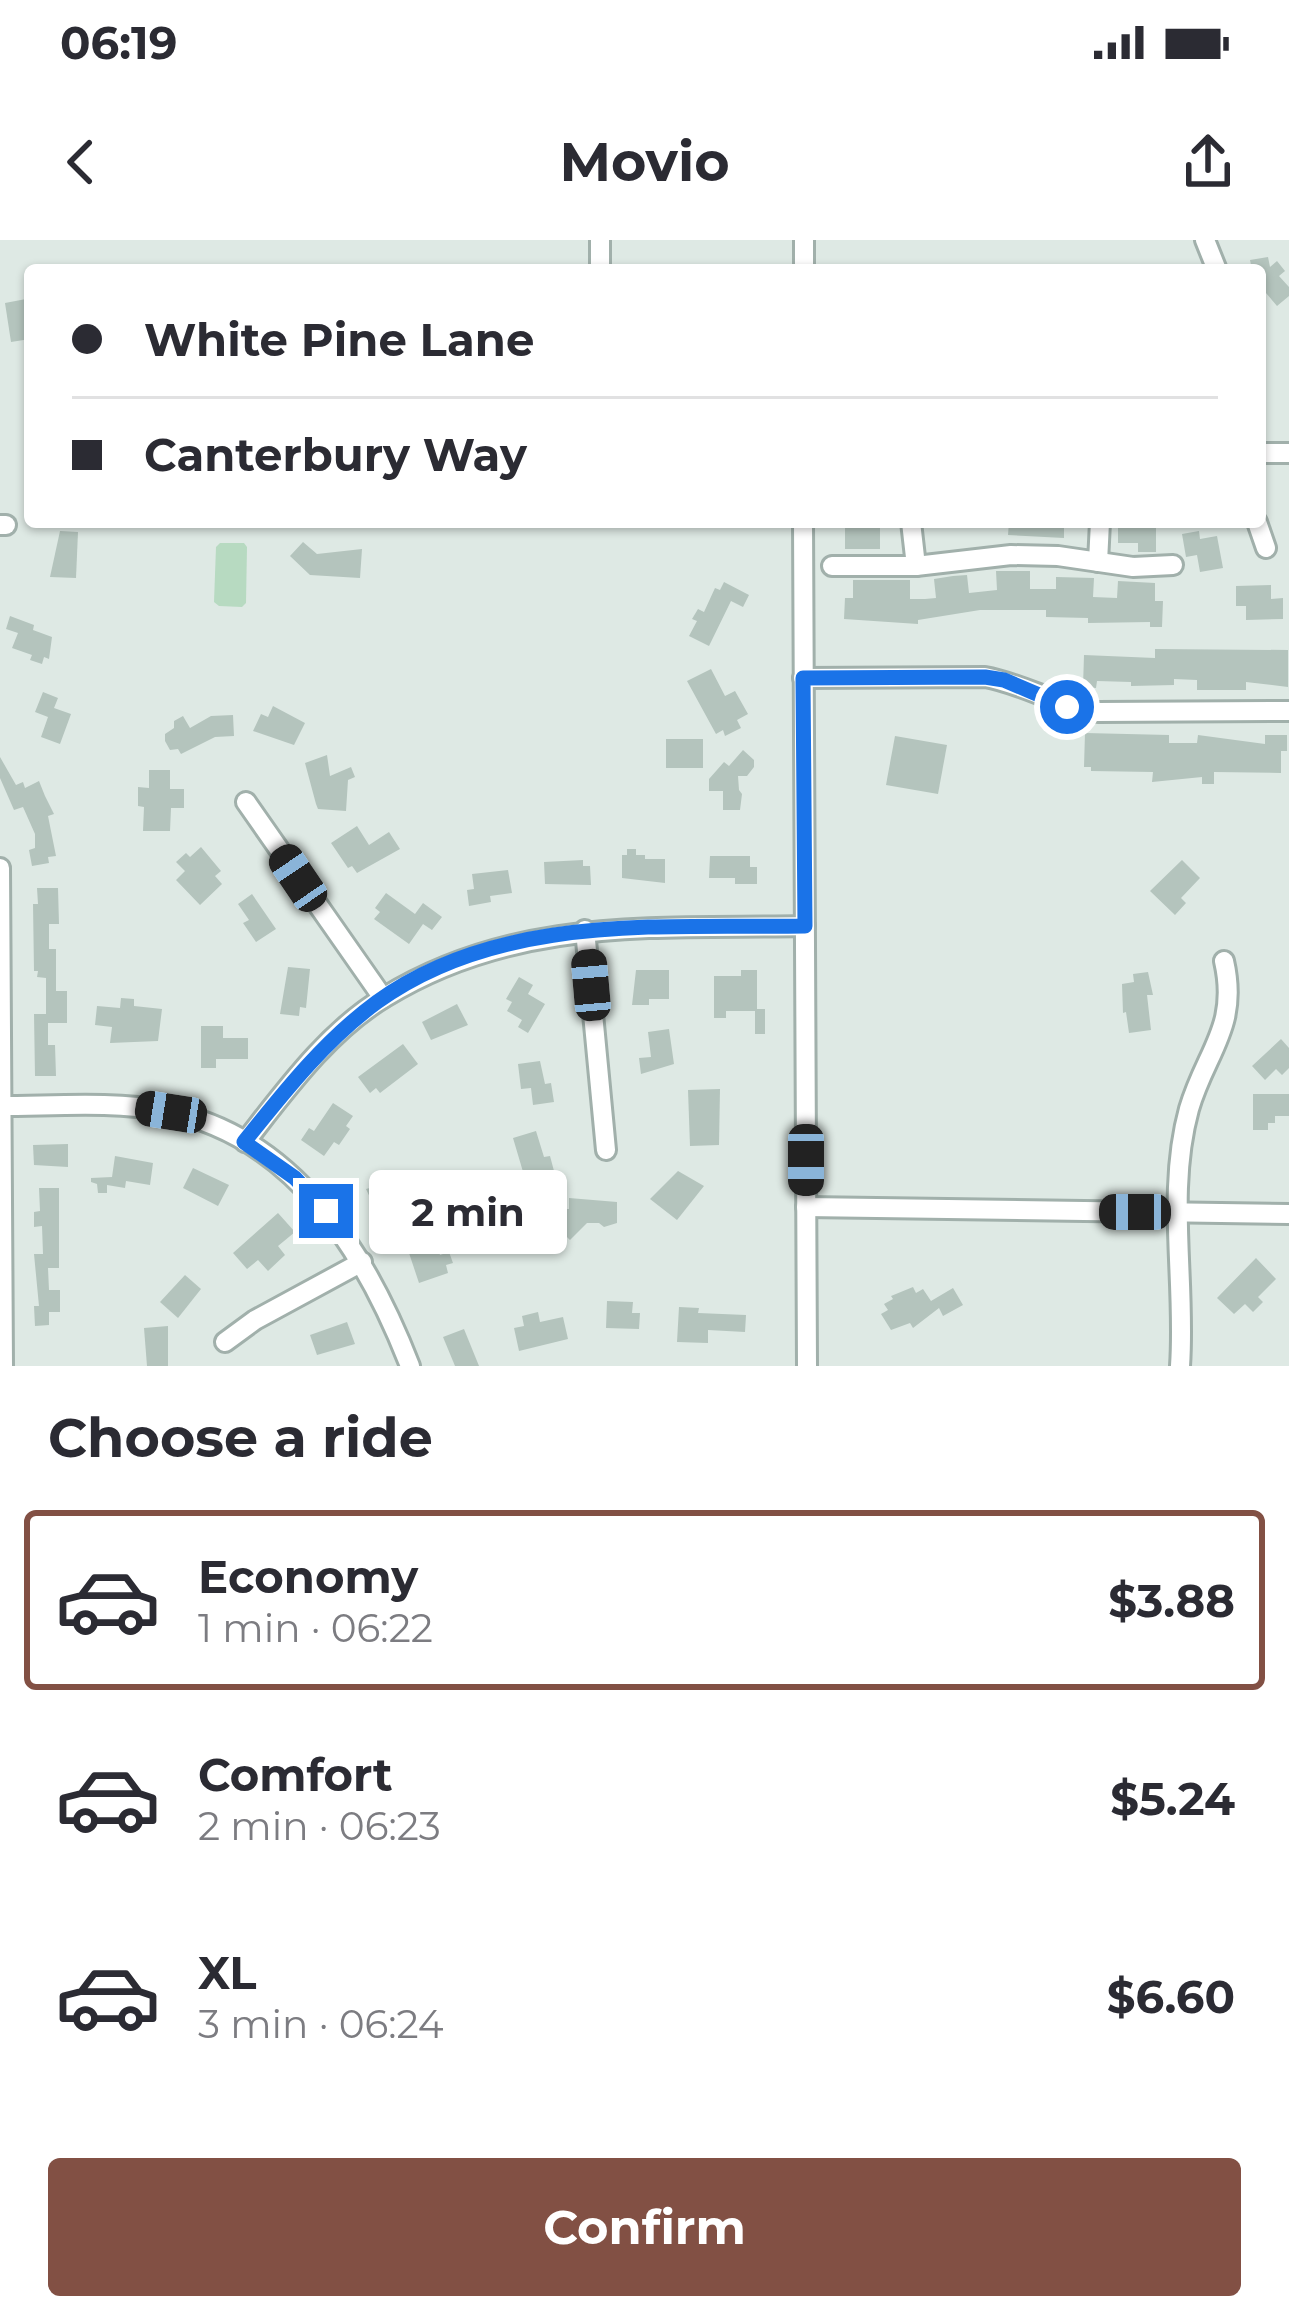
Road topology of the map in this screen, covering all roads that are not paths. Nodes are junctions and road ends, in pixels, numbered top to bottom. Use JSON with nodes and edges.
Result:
{"nodes":[{"id":1,"x":803,"y":528,"type":"edge"},
{"id":2,"x":912,"y":528,"type":"edge"},
{"id":3,"x":1100,"y":528,"type":"edge"},
{"id":4,"x":1259,"y":528,"type":"edge"},
{"id":5,"x":1266,"y":548,"type":"dead end"},
{"id":6,"x":1098,"y":562,"type":"junction"},
{"id":7,"x":1173,"y":565,"type":"dead end"},
{"id":8,"x":832,"y":566,"type":"dead end"},
{"id":9,"x":916,"y":566,"type":"junction"},
{"id":10,"x":803,"y":678,"type":"junction"},
{"id":11,"x":1289,"y":711,"type":"edge"},
{"id":12,"x":246,"y":802,"type":"dead end"},
{"id":13,"x":0,"y":868,"type":"edge"},
{"id":14,"x":805,"y":926,"type":"junction"},
{"id":15,"x":1,"y":929,"type":"edge"},
{"id":16,"x":585,"y":930,"type":"junction"},
{"id":17,"x":1224,"y":962,"type":"dead end"},
{"id":18,"x":383,"y":998,"type":"junction"},
{"id":19,"x":1,"y":1106,"type":"edge"},
{"id":20,"x":244,"y":1142,"type":"junction"},
{"id":21,"x":606,"y":1150,"type":"dead end"},
{"id":22,"x":806,"y":1207,"type":"junction"},
{"id":23,"x":1179,"y":1213,"type":"junction"},
{"id":24,"x":1289,"y":1214,"type":"edge"},
{"id":25,"x":362,"y":1262,"type":"junction"},
{"id":26,"x":2,"y":1284,"type":"edge"},
{"id":27,"x":225,"y":1342,"type":"dead end"},
{"id":28,"x":3,"y":1366,"type":"edge"},
{"id":29,"x":410,"y":1366,"type":"edge"},
{"id":30,"x":807,"y":1366,"type":"edge"},
{"id":31,"x":1180,"y":1366,"type":"edge"}],
"edges":[{"from":1,"to":10,"type":"street"},
{"from":2,"to":9,"type":"street"},
{"from":3,"to":6,"type":"street"},
{"from":4,"to":5,"type":"street"},
{"from":6,"to":7,"type":"street"},
{"from":6,"to":9,"type":"street"},
{"from":8,"to":9,"type":"street"},
{"from":10,"to":11,"type":"street"},
{"from":10,"to":14,"type":"street"},
{"from":12,"to":18,"type":"street"},
{"from":13,"to":15,"type":"street"},
{"from":14,"to":16,"type":"street"},
{"from":14,"to":22,"type":"street"},
{"from":15,"to":19,"type":"street"},
{"from":16,"to":18,"type":"street"},
{"from":16,"to":21,"type":"street"},
{"from":17,"to":23,"type":"street"},
{"from":18,"to":20,"type":"street"},
{"from":19,"to":20,"type":"street"},
{"from":19,"to":26,"type":"street"},
{"from":20,"to":25,"type":"street"},
{"from":22,"to":23,"type":"street"},
{"from":22,"to":30,"type":"street"},
{"from":23,"to":24,"type":"street"},
{"from":23,"to":31,"type":"street"},
{"from":25,"to":27,"type":"street"},
{"from":25,"to":29,"type":"street"},
{"from":26,"to":28,"type":"street"}]}
